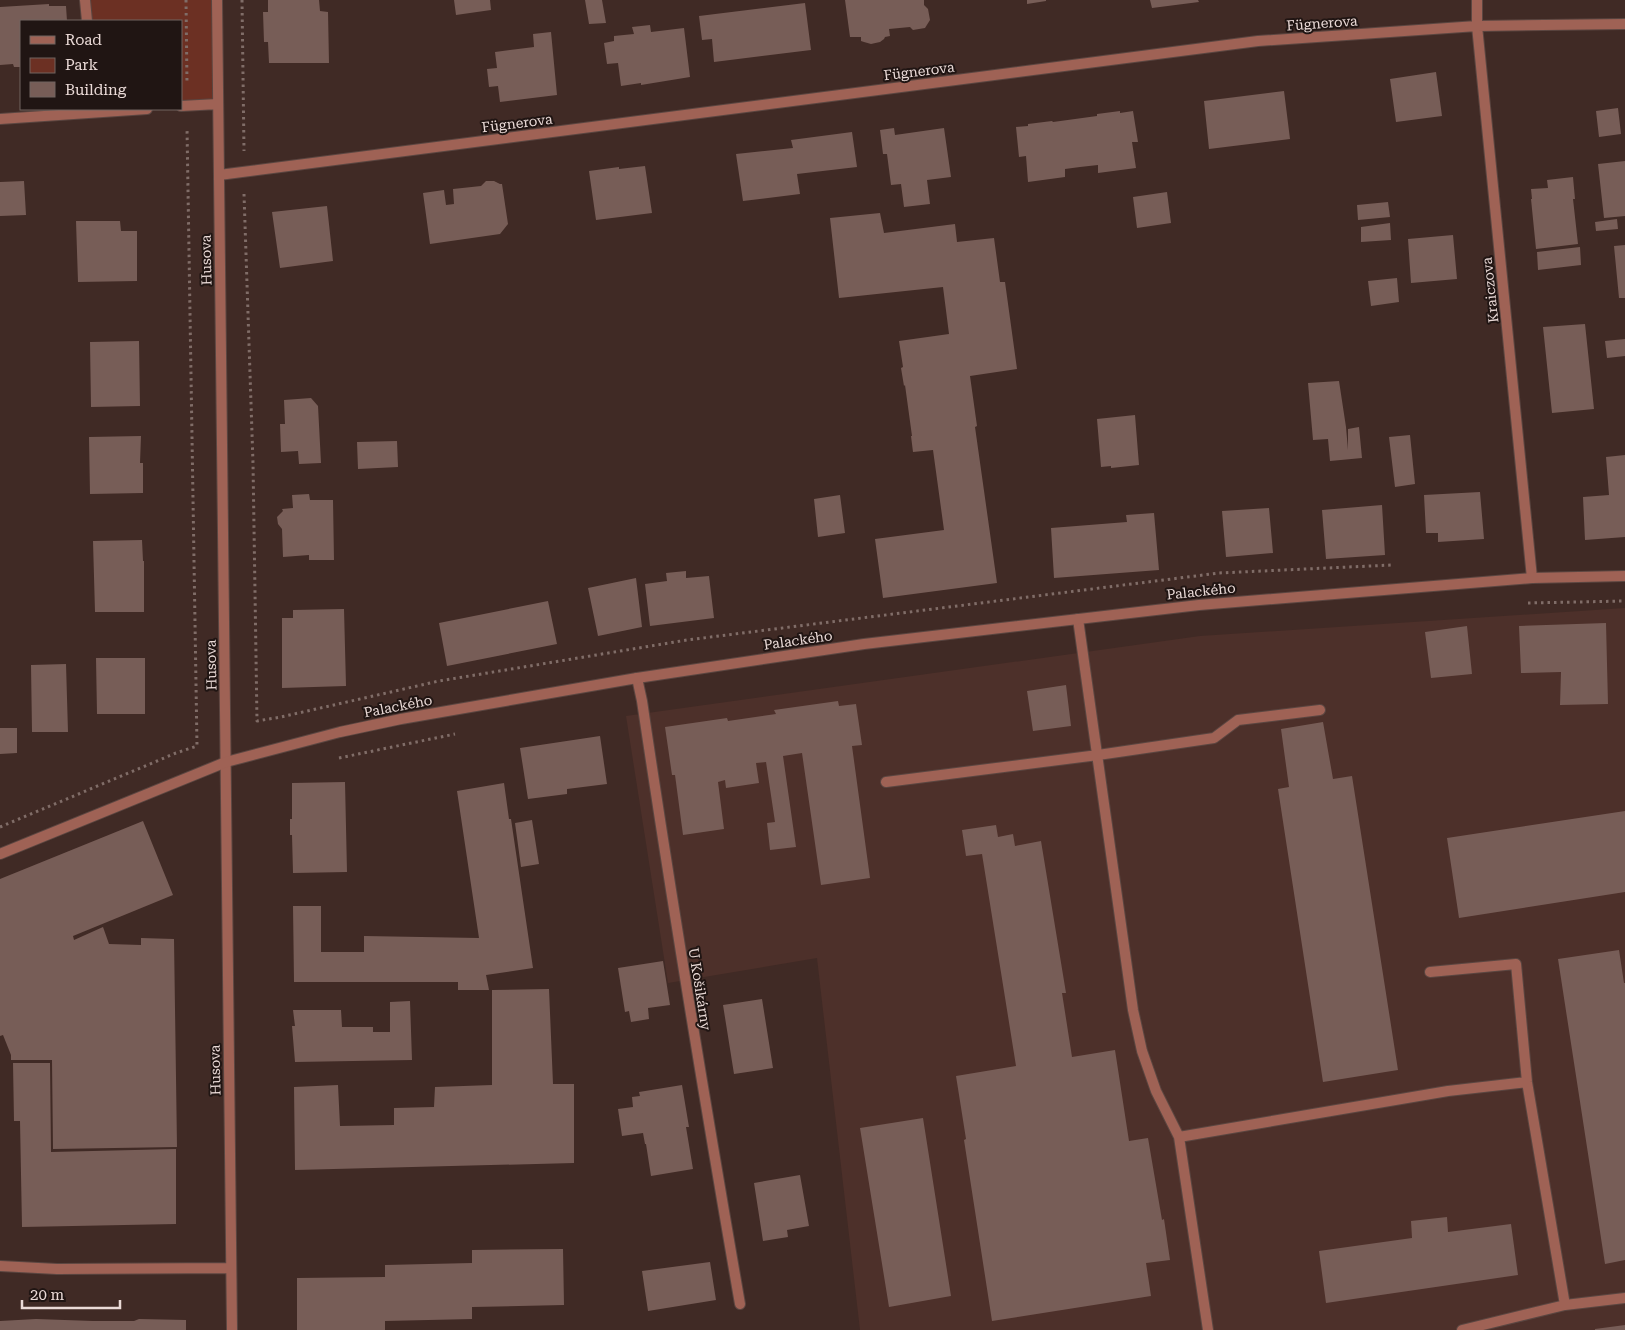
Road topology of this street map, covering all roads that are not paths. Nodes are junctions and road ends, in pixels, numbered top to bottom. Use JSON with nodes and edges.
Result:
{"nodes":[{"id":1,"x":85,"y":0,"type":"edge"},
{"id":2,"x":217,"y":0,"type":"edge"},
{"id":3,"x":1477,"y":0,"type":"edge"},
{"id":4,"x":87,"y":20,"type":"edge"},
{"id":5,"x":1625,"y":24,"type":"edge"},
{"id":6,"x":1477,"y":26,"type":"junction"},
{"id":7,"x":218,"y":104,"type":"junction"},
{"id":8,"x":184,"y":106,"type":"edge"},
{"id":9,"x":122,"y":110,"type":"edge"},
{"id":10,"x":96,"y":111,"type":"edge"},
{"id":11,"x":0,"y":120,"type":"edge"},
{"id":12,"x":219,"y":175,"type":"junction"},
{"id":13,"x":1625,"y":576,"type":"edge"},
{"id":14,"x":1532,"y":578,"type":"junction"},
{"id":15,"x":1078,"y":619,"type":"junction"},
{"id":16,"x":637,"y":678,"type":"junction"},
{"id":17,"x":1320,"y":710,"type":"dead end"},
{"id":18,"x":1098,"y":755,"type":"junction"},
{"id":19,"x":226,"y":762,"type":"junction"},
{"id":20,"x":886,"y":782,"type":"dead end"},
{"id":21,"x":0,"y":854,"type":"edge"},
{"id":22,"x":1430,"y":972,"type":"dead end"},
{"id":23,"x":1528,"y":1082,"type":"junction"},
{"id":24,"x":1179,"y":1137,"type":"junction"},
{"id":25,"x":0,"y":1266,"type":"edge"},
{"id":26,"x":231,"y":1268,"type":"junction"},
{"id":27,"x":1625,"y":1298,"type":"edge"},
{"id":28,"x":740,"y":1304,"type":"dead end"},
{"id":29,"x":1565,"y":1305,"type":"junction"},
{"id":30,"x":232,"y":1330,"type":"edge"},
{"id":31,"x":1208,"y":1330,"type":"edge"},
{"id":32,"x":1462,"y":1330,"type":"edge"}],
"edges":[{"from":1,"to":4,"type":"street"},
{"from":2,"to":7,"type":"street","name":"Husova"},
{"from":3,"to":6,"type":"street","name":"Kraiczova"},
{"from":5,"to":6,"type":"street","name":"Fügnerova"},
{"from":6,"to":12,"type":"street","name":"Fügnerova"},
{"from":6,"to":14,"type":"street","name":"Kraiczova"},
{"from":7,"to":8,"type":"street"},
{"from":7,"to":12,"type":"street","name":"Husova"},
{"from":9,"to":10,"type":"street"},
{"from":10,"to":11,"type":"street"},
{"from":12,"to":19,"type":"street","name":"Husova"},
{"from":13,"to":14,"type":"street","name":"Palackého"},
{"from":14,"to":15,"type":"street","name":"Palackého"},
{"from":15,"to":16,"type":"street","name":"Palackého"},
{"from":15,"to":18,"type":"street"},
{"from":16,"to":19,"type":"street","name":"Palackého"},
{"from":16,"to":28,"type":"street","name":"U Košikárny"},
{"from":17,"to":18,"type":"street"},
{"from":18,"to":20,"type":"street"},
{"from":18,"to":24,"type":"street"},
{"from":19,"to":21,"type":"street","name":"Palackého"},
{"from":19,"to":26,"type":"street","name":"Husova"},
{"from":22,"to":23,"type":"street"},
{"from":23,"to":24,"type":"street"},
{"from":23,"to":29,"type":"street"},
{"from":24,"to":31,"type":"street"},
{"from":25,"to":26,"type":"street"},
{"from":26,"to":30,"type":"street","name":"Husova"},
{"from":27,"to":29,"type":"street"},
{"from":29,"to":32,"type":"street"}]}
